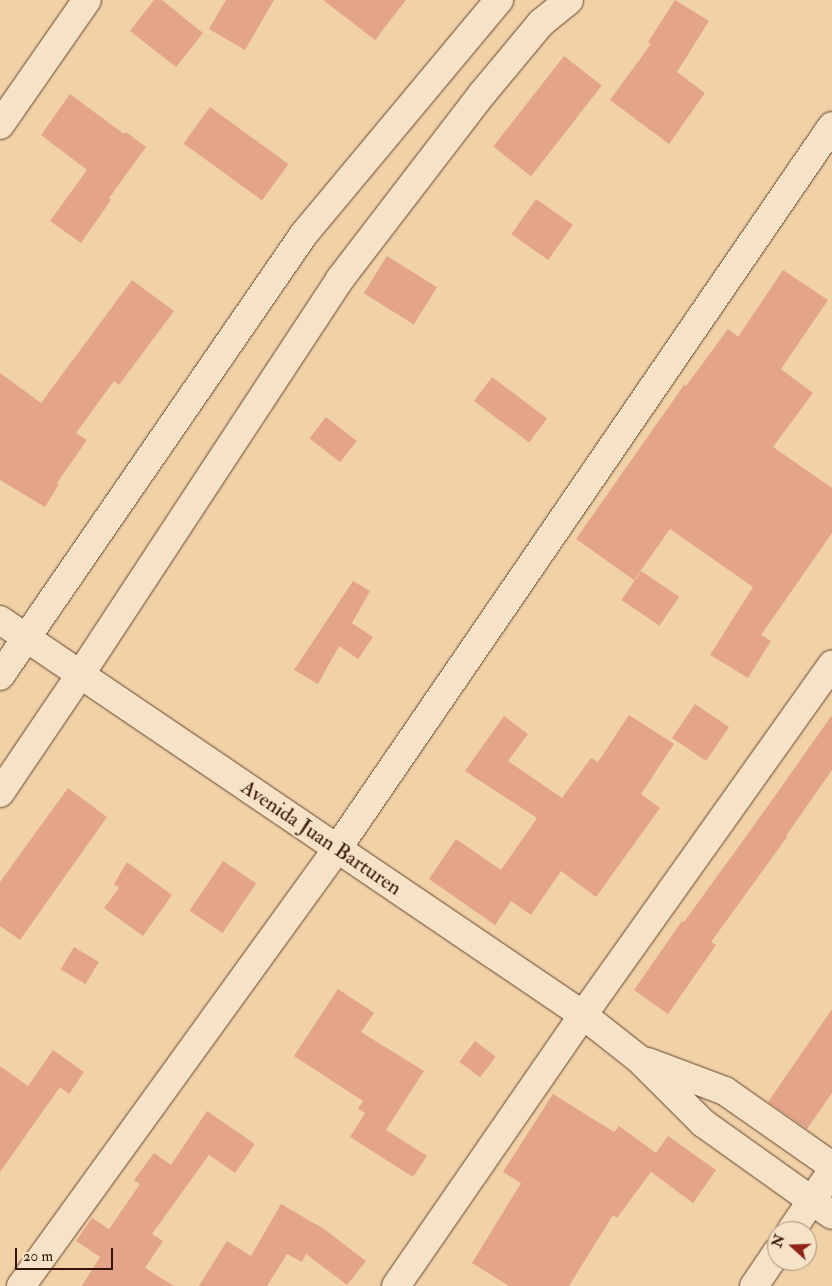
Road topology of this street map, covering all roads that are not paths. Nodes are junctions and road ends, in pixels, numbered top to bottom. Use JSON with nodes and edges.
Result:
{"nodes":[{"id":1,"x":88,"y":0,"type":"edge"},
{"id":2,"x":499,"y":0,"type":"edge"},
{"id":3,"x":569,"y":0,"type":"edge"},
{"id":4,"x":0,"y":125,"type":"edge"},
{"id":5,"x":832,"y":126,"type":"edge"},
{"id":6,"x":0,"y":620,"type":"edge"},
{"id":7,"x":27,"y":638,"type":"junction"},
{"id":8,"x":832,"y":665,"type":"edge"},
{"id":9,"x":80,"y":675,"type":"junction"},
{"id":10,"x":0,"y":676,"type":"edge"},
{"id":11,"x":0,"y":793,"type":"edge"},
{"id":12,"x":336,"y":849,"type":"junction"},
{"id":13,"x":583,"y":1015,"type":"junction"},
{"id":14,"x":639,"y":1059,"type":"junction"},
{"id":15,"x":832,"y":1166,"type":"edge"},
{"id":16,"x":832,"y":1171,"type":"edge"},
{"id":17,"x":822,"y":1208,"type":"edge"},
{"id":18,"x":804,"y":1221,"type":"edge"},
{"id":19,"x":767,"y":1267,"type":"edge"},
{"id":20,"x":21,"y":1286,"type":"edge"},
{"id":21,"x":396,"y":1286,"type":"edge"},
{"id":22,"x":754,"y":1286,"type":"edge"}],
"edges":[{"from":1,"to":4,"type":"street"},
{"from":2,"to":7,"type":"street"},
{"from":3,"to":9,"type":"street"},
{"from":5,"to":12,"type":"street"},
{"from":6,"to":7,"type":"street","name":"Avenida Juan Barturen"},
{"from":7,"to":9,"type":"street","name":"Avenida Juan Barturen"},
{"from":7,"to":10,"type":"street"},
{"from":8,"to":13,"type":"street"},
{"from":9,"to":11,"type":"street"},
{"from":9,"to":12,"type":"street","name":"Avenida Juan Barturen"},
{"from":12,"to":13,"type":"street","name":"Avenida Juan Barturen"},
{"from":12,"to":20,"type":"street"},
{"from":13,"to":14,"type":"street","name":"Avenida Juan Barturen"},
{"from":13,"to":21,"type":"street"},
{"from":14,"to":15,"type":"street","name":"Avenida Juan Barturen"},
{"from":14,"to":17,"type":"street","name":"Avenida Juan Barturen"},
{"from":16,"to":17,"type":"street"},
{"from":17,"to":18,"type":"street"},
{"from":19,"to":22,"type":"street"}]}
